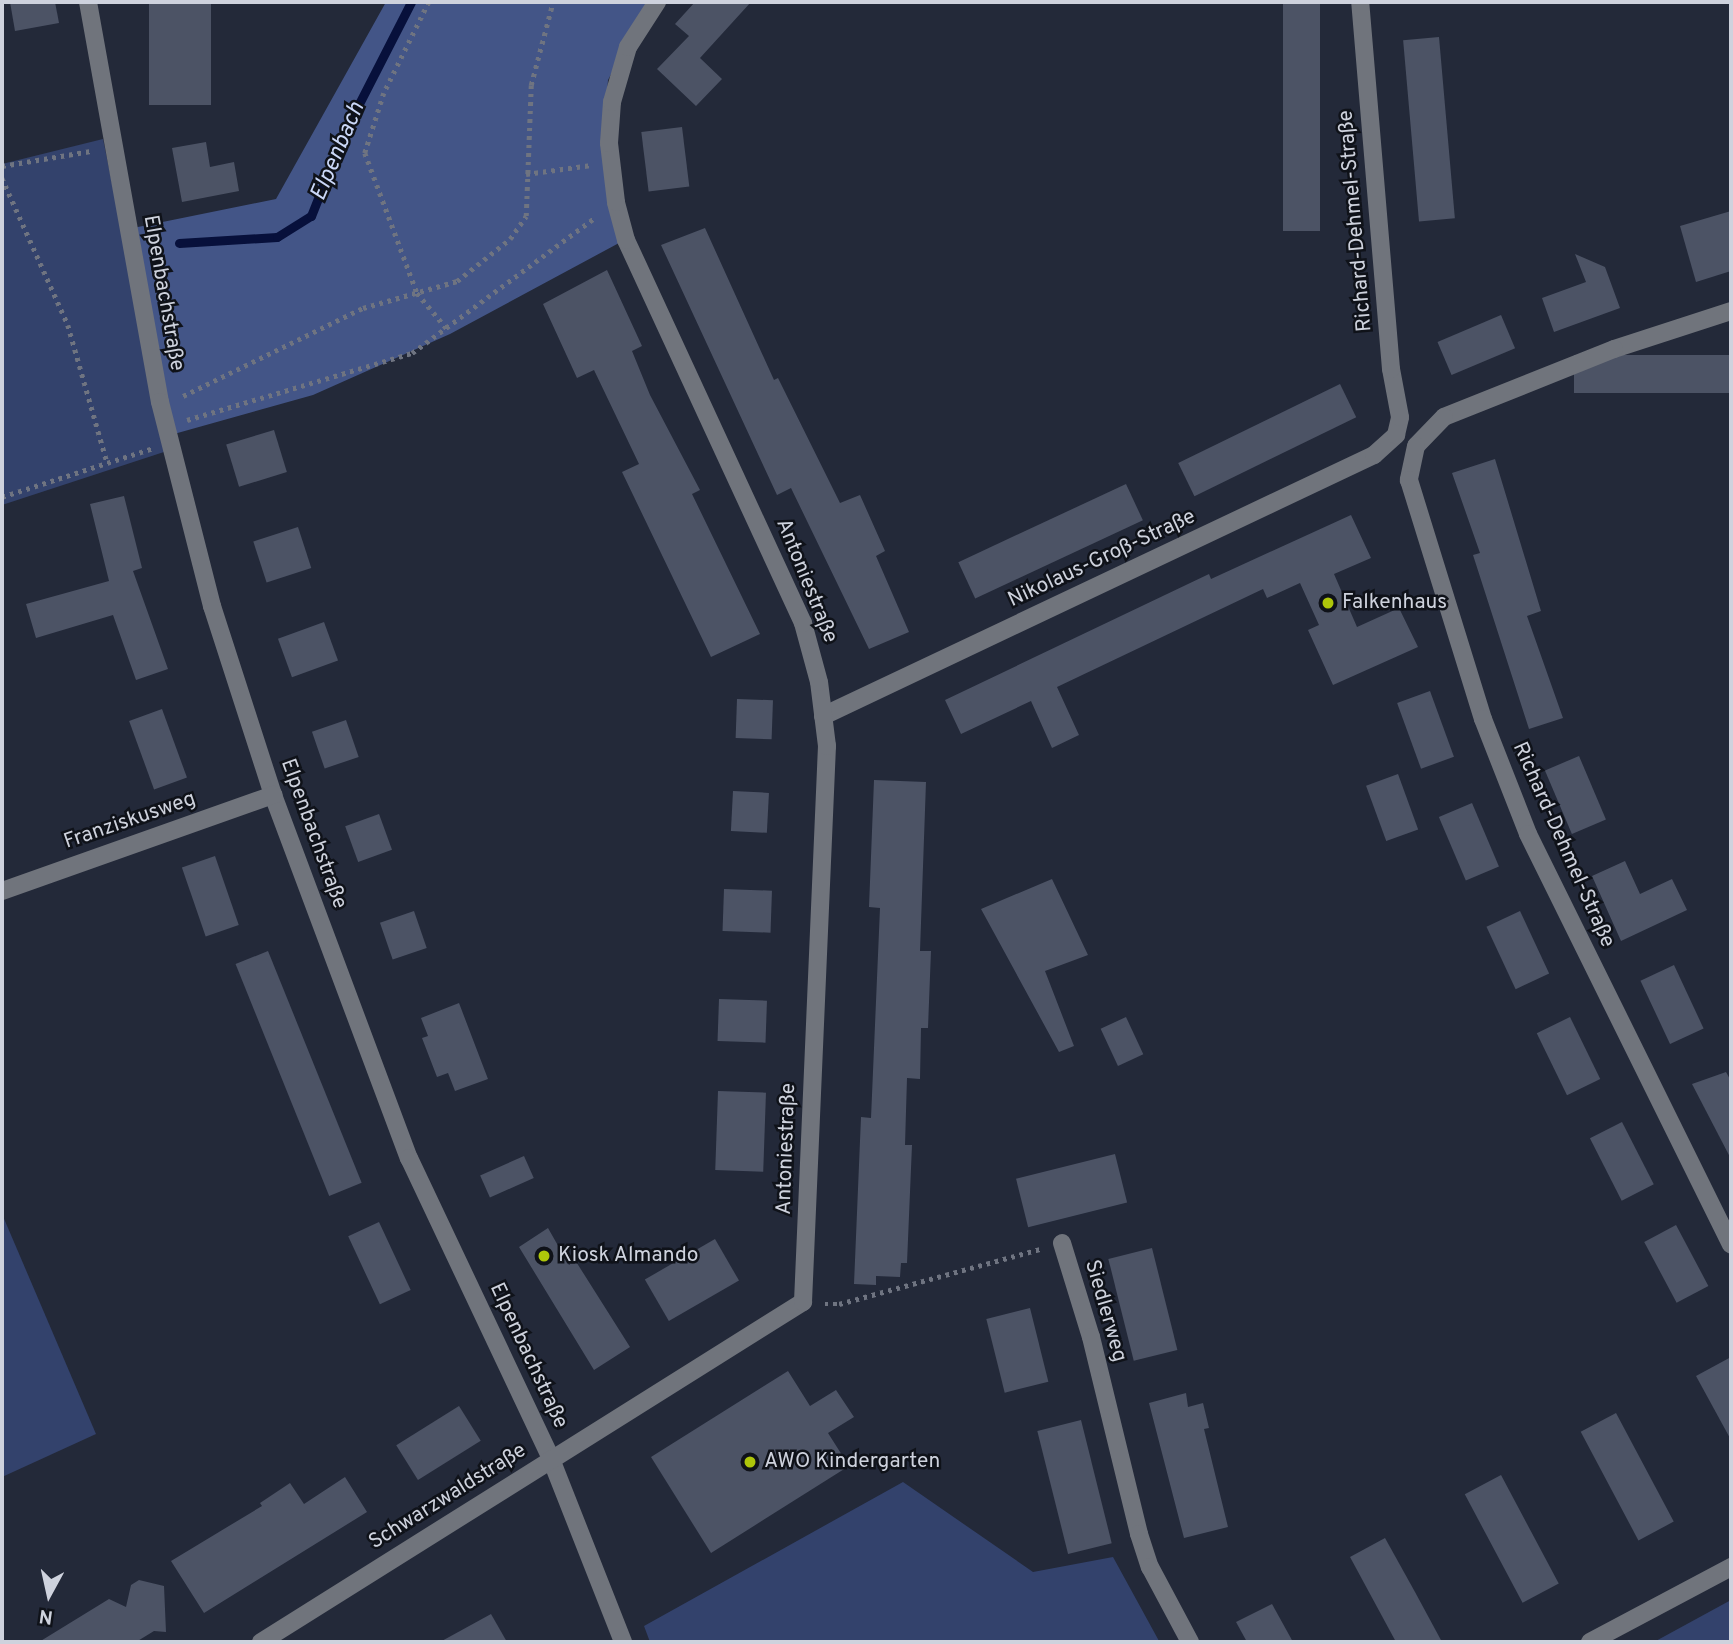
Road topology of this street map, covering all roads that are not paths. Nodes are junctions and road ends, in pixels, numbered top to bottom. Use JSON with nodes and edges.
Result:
{"nodes":[{"id":1,"x":88,"y":2,"type":"edge"},
{"id":2,"x":657,"y":2,"type":"edge"},
{"id":3,"x":1360,"y":2,"type":"edge"},
{"id":4,"x":1731,"y":311,"type":"edge"},
{"id":5,"x":1396,"y":435,"type":"joint"},
{"id":6,"x":823,"y":716,"type":"junction"},
{"id":7,"x":273,"y":794,"type":"junction"},
{"id":8,"x":2,"y":891,"type":"edge"},
{"id":9,"x":1062,"y":1243,"type":"road end"},
{"id":10,"x":1731,"y":1244,"type":"edge"},
{"id":11,"x":803,"y":1302,"type":"joint"},
{"id":12,"x":551,"y":1459,"type":"junction"},
{"id":13,"x":1731,"y":1567,"type":"edge"},
{"id":14,"x":261,"y":1642,"type":"edge"},
{"id":15,"x":623,"y":1642,"type":"edge"},
{"id":16,"x":1190,"y":1642,"type":"edge"},
{"id":17,"x":1590,"y":1642,"type":"edge"}],
"edges":[{"from":1,"to":7,"type":"street","name":"Elpenbachstraße"},
{"from":2,"to":6,"type":"street","name":"Antoniestraße"},
{"from":3,"to":5,"type":"street","name":"Richard-Dehmel-Straße"},
{"from":4,"to":10,"type":"street","name":"Richard-Dehmel-Straße"},
{"from":5,"to":6,"type":"street","name":"Nikolaus-Groß-Straße"},
{"from":6,"to":11,"type":"street","name":"Antoniestraße"},
{"from":7,"to":8,"type":"street","name":"Franziskusweg"},
{"from":7,"to":12,"type":"street","name":"Elpenbachstraße"},
{"from":9,"to":16,"type":"street","name":"Siedlerweg"},
{"from":11,"to":12,"type":"street","name":"Schwarzwaldstraße"},
{"from":12,"to":14,"type":"street","name":"Schwarzwaldstraße"},
{"from":12,"to":15,"type":"street","name":"Elpenbachstraße"},
{"from":13,"to":17,"type":"street"}]}
